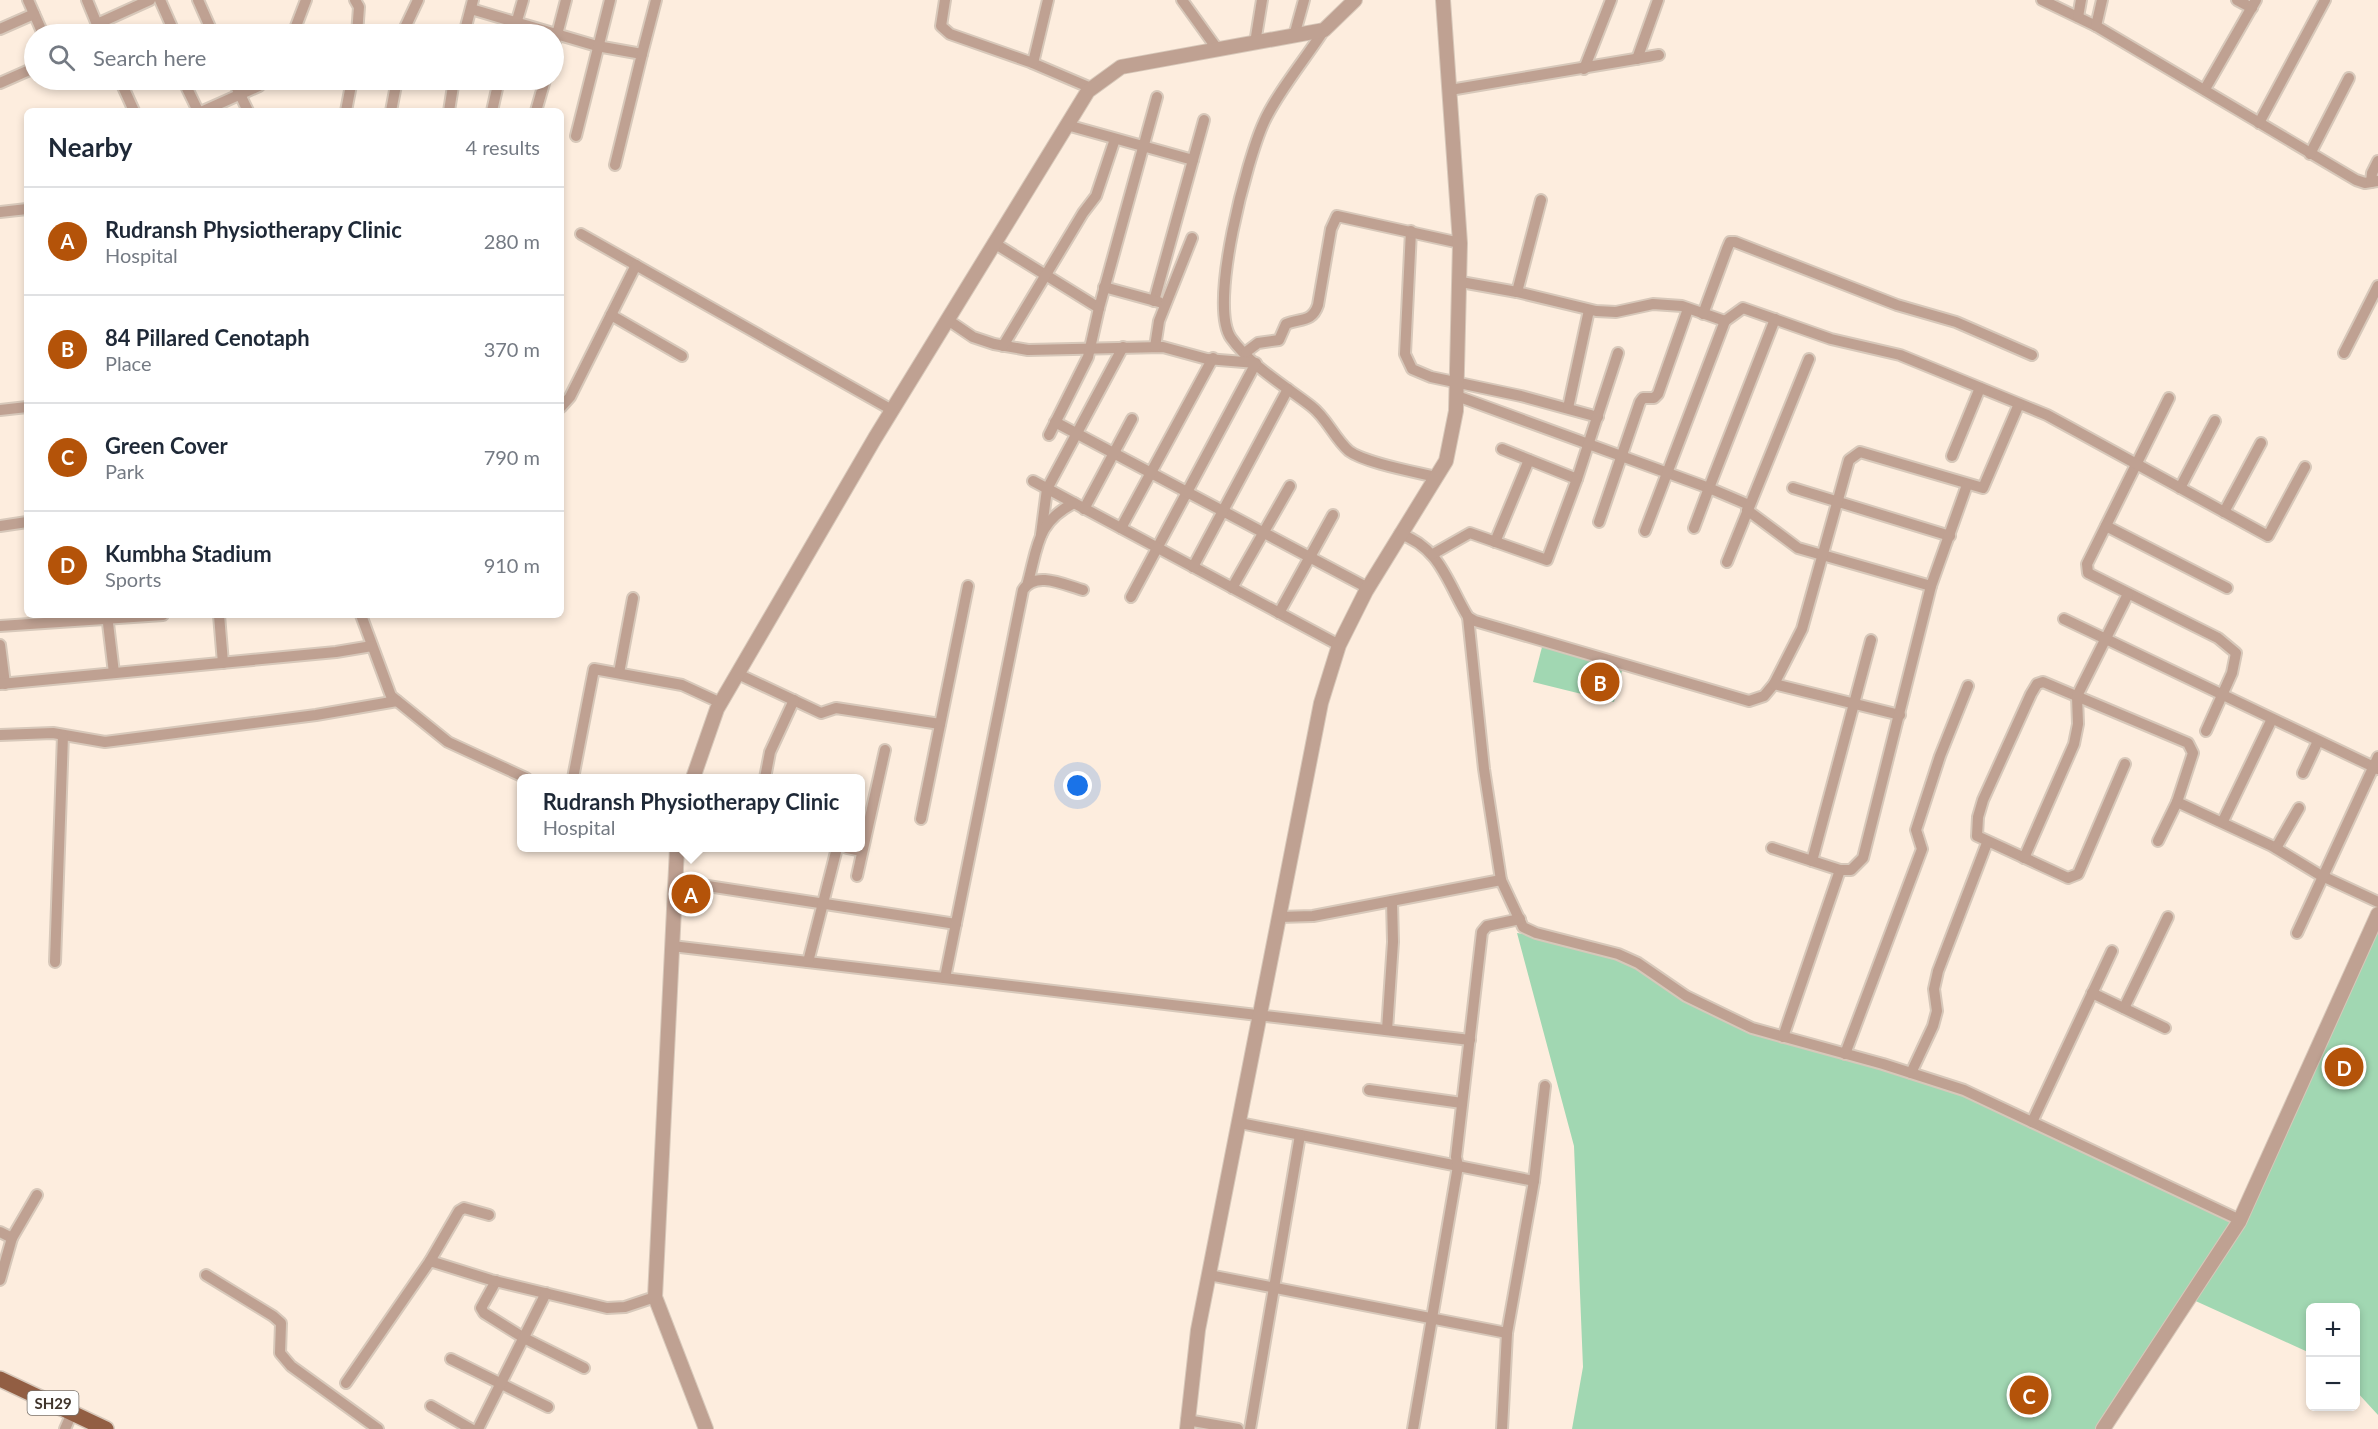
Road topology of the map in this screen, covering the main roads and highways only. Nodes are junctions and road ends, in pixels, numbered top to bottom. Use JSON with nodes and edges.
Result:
{"nodes":[{"id":1,"x":0,"y":1378,"type":"edge"},
{"id":2,"x":106,"y":1429,"type":"edge"}],
"edges":[{"from":1,"to":2,"type":"main road","number":"SH29"}]}
